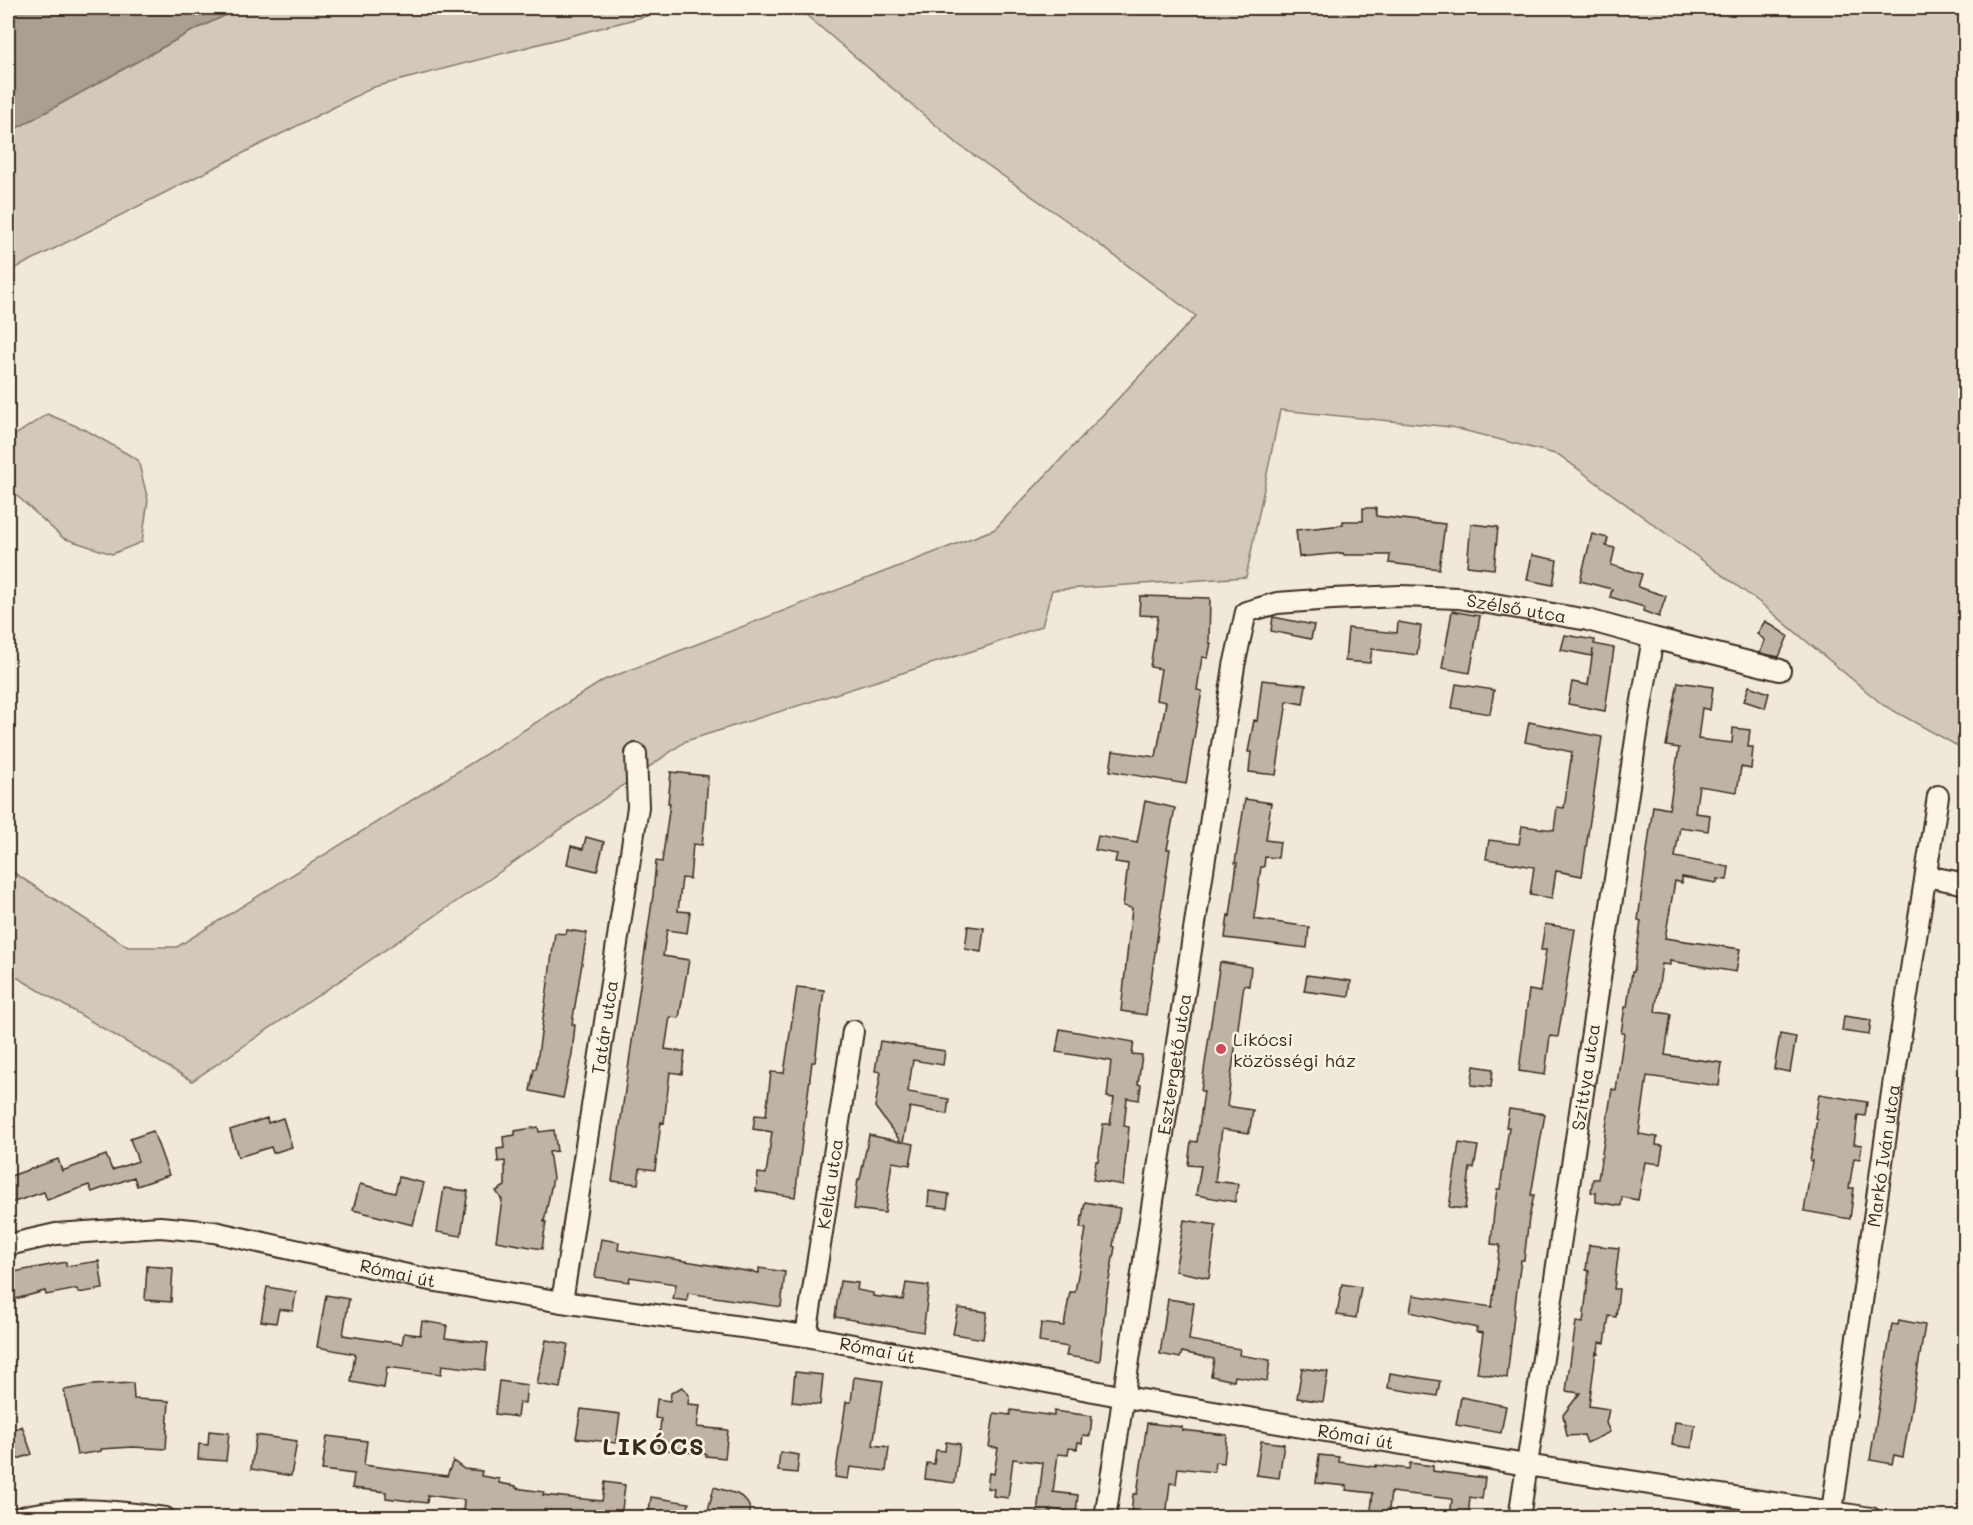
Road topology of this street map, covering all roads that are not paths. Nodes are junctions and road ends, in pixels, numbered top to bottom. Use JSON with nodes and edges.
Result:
{"nodes":[{"id":1,"x":1246,"y":612,"type":"joint"},
{"id":2,"x":1653,"y":638,"type":"junction"},
{"id":3,"x":1780,"y":670,"type":"dead end"},
{"id":4,"x":636,"y":754,"type":"dead end"},
{"id":5,"x":1938,"y":796,"type":"dead end"},
{"id":6,"x":1926,"y":876,"type":"junction"},
{"id":7,"x":1965,"y":884,"type":"edge"},
{"id":8,"x":853,"y":1031,"type":"dead end"},
{"id":9,"x":8,"y":1245,"type":"edge"},
{"id":10,"x":562,"y":1302,"type":"junction"},
{"id":11,"x":806,"y":1336,"type":"junction"},
{"id":12,"x":1125,"y":1397,"type":"junction"},
{"id":13,"x":1526,"y":1465,"type":"junction"},
{"id":14,"x":1746,"y":1508,"type":"edge"},
{"id":15,"x":1832,"y":1514,"type":"edge"},
{"id":16,"x":18,"y":1518,"type":"edge"},
{"id":17,"x":165,"y":1518,"type":"edge"},
{"id":18,"x":1105,"y":1518,"type":"edge"},
{"id":19,"x":1519,"y":1518,"type":"edge"},
{"id":20,"x":1870,"y":1518,"type":"edge"}],
"edges":[{"from":1,"to":2,"type":"street","name":"Szélső utca"},
{"from":1,"to":12,"type":"street","name":"Esztergető utca"},
{"from":2,"to":3,"type":"street","name":"Szélső utca"},
{"from":2,"to":13,"type":"street","name":"Szittya utca"},
{"from":4,"to":10,"type":"street","name":"Tatár utca"},
{"from":5,"to":6,"type":"street","name":"Markó Iván utca"},
{"from":6,"to":7,"type":"street"},
{"from":6,"to":15,"type":"street","name":"Markó Iván utca"},
{"from":8,"to":11,"type":"street","name":"Kelta utca"},
{"from":9,"to":10,"type":"street","name":"Római út"},
{"from":10,"to":11,"type":"street","name":"Római út"},
{"from":11,"to":12,"type":"street","name":"Római út"},
{"from":12,"to":13,"type":"street","name":"Római út"},
{"from":12,"to":18,"type":"street","name":"Esztergető utca"},
{"from":13,"to":14,"type":"street","name":"Római út"},
{"from":13,"to":19,"type":"street","name":"Szittya utca"},
{"from":14,"to":15,"type":"street","name":"Római út"},
{"from":15,"to":20,"type":"street","name":"Római út"},
{"from":16,"to":17,"type":"street"}]}
